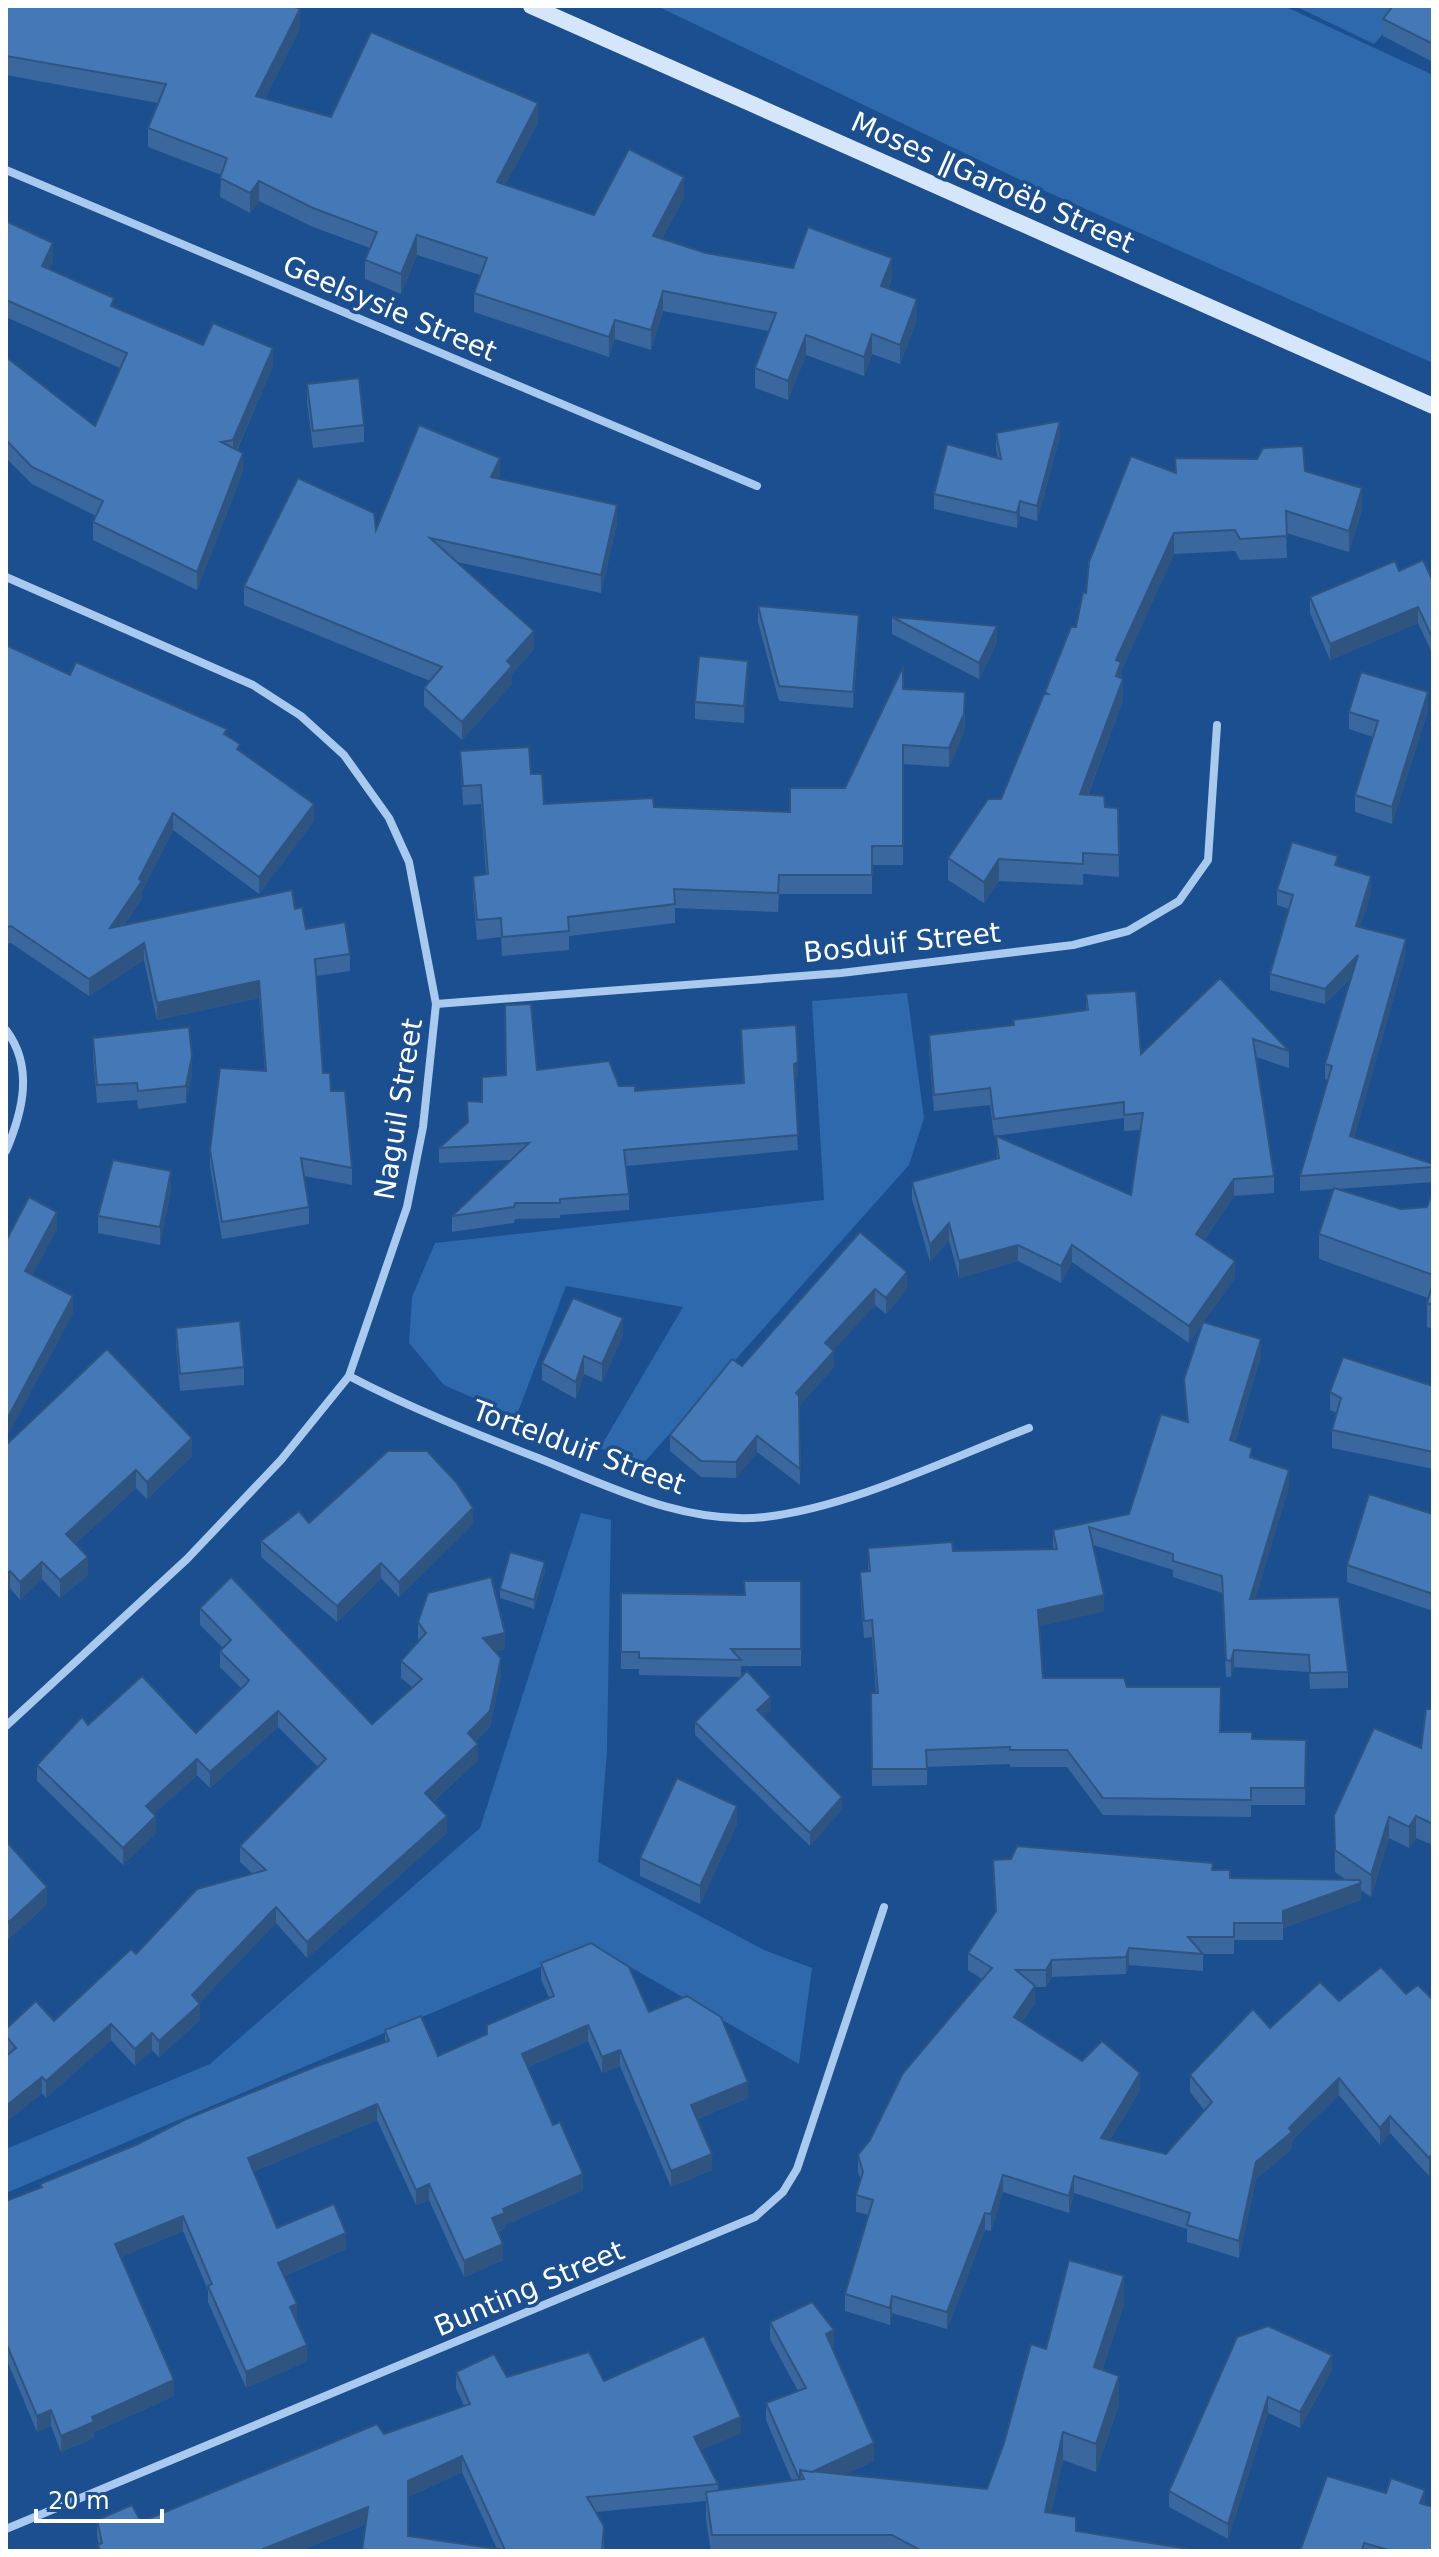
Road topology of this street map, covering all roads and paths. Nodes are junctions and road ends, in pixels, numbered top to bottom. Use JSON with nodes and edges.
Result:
{"nodes":[{"id":1,"x":531,"y":6,"type":"edge"},
{"id":2,"x":6,"y":170,"type":"edge"},
{"id":3,"x":1433,"y":406,"type":"edge"},
{"id":4,"x":757,"y":486,"type":"dead end"},
{"id":5,"x":6,"y":577,"type":"edge"},
{"id":6,"x":1217,"y":725,"type":"dead end"},
{"id":7,"x":436,"y":1004,"type":"junction"},
{"id":8,"x":6,"y":1030,"type":"edge"},
{"id":9,"x":6,"y":1151,"type":"edge"},
{"id":10,"x":349,"y":1376,"type":"junction"},
{"id":11,"x":1029,"y":1428,"type":"dead end"},
{"id":12,"x":6,"y":1726,"type":"edge"},
{"id":13,"x":884,"y":1907,"type":"dead end"},
{"id":14,"x":6,"y":2529,"type":"edge"}],
"edges":[{"from":1,"to":3,"type":"main road","name":"Moses ǁGaroëb Street"},
{"from":2,"to":4,"type":"street","name":"Geelsysie Street"},
{"from":5,"to":7,"type":"street","name":"Naguil Street"},
{"from":6,"to":7,"type":"street","name":"Bosduif Street"},
{"from":7,"to":10,"type":"street","name":"Naguil Street"},
{"from":8,"to":9,"type":"street"},
{"from":10,"to":11,"type":"street","name":"Tortelduif Street"},
{"from":10,"to":12,"type":"street","name":"Naguil Street"},
{"from":13,"to":14,"type":"street","name":"Bunting Street"}]}
